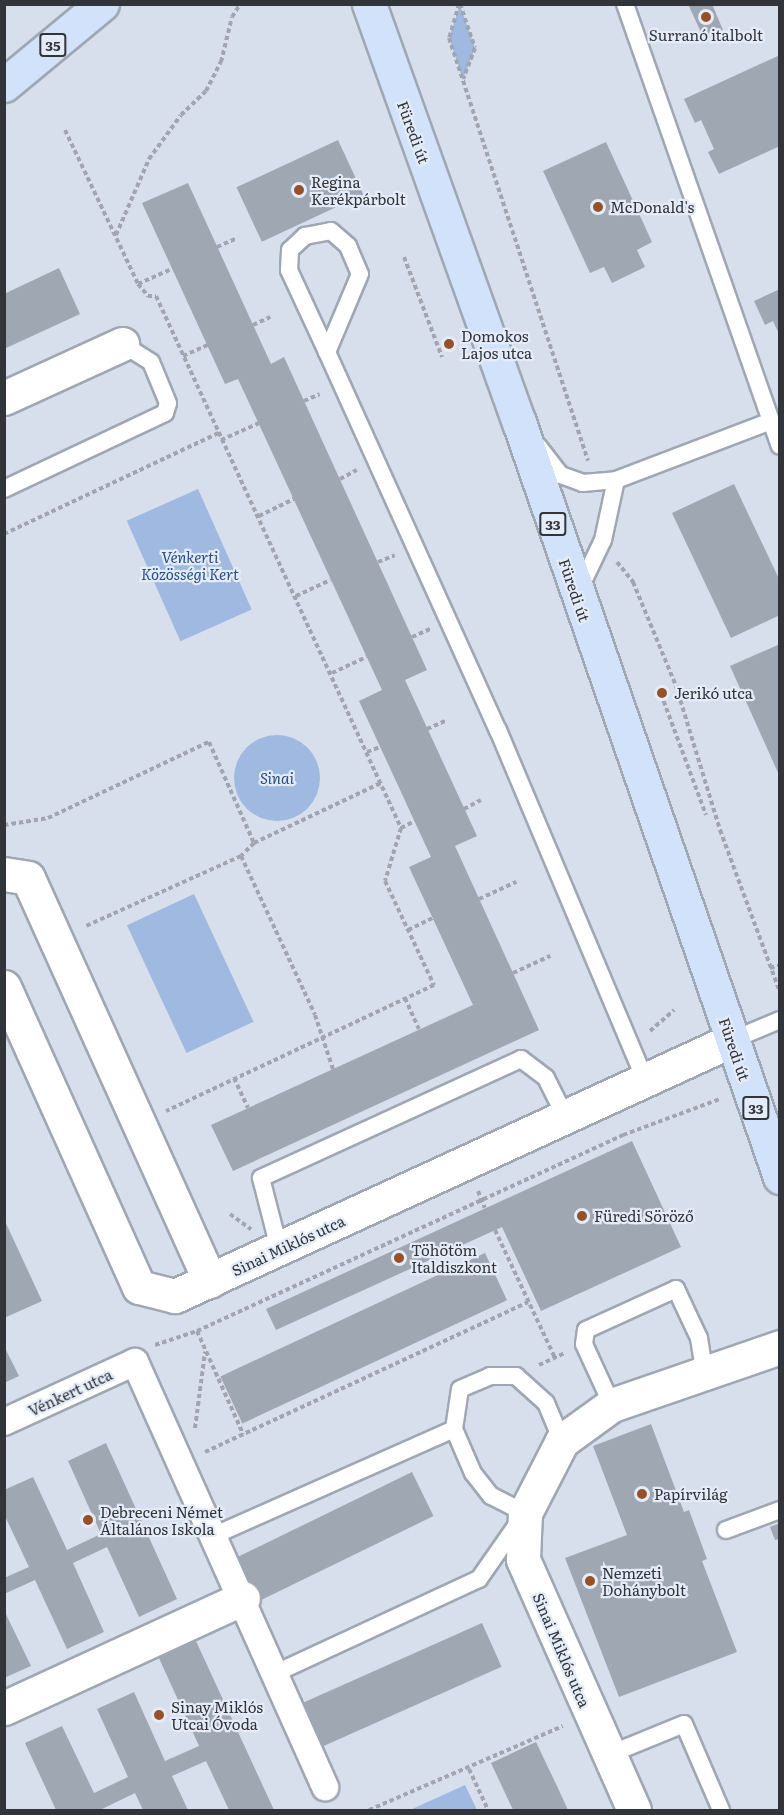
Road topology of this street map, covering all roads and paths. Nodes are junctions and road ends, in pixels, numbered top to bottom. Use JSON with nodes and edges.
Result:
{"nodes":[{"id":1,"x":102,"y":4,"type":"edge"},
{"id":2,"x":240,"y":4,"type":"edge"},
{"id":3,"x":459,"y":4,"type":"edge"},
{"id":4,"x":625,"y":4,"type":"edge"},
{"id":5,"x":367,"y":6,"type":"edge"},
{"id":6,"x":463,"y":80,"type":"junction"},
{"id":7,"x":4,"y":85,"type":"edge"},
{"id":8,"x":65,"y":130,"type":"dead end"},
{"id":9,"x":115,"y":236,"type":"junction"},
{"id":10,"x":235,"y":239,"type":"dead end"},
{"id":11,"x":217,"y":247,"type":"dead end"},
{"id":12,"x":404,"y":257,"type":"dead end"},
{"id":13,"x":172,"y":269,"type":"dead end"},
{"id":14,"x":138,"y":284,"type":"junction"},
{"id":15,"x":270,"y":317,"type":"dead end"},
{"id":16,"x":253,"y":325,"type":"dead end"},
{"id":17,"x":122,"y":344,"type":"joint"},
{"id":18,"x":208,"y":345,"type":"dead end"},
{"id":19,"x":327,"y":352,"type":"junction"},
{"id":20,"x":183,"y":356,"type":"junction"},
{"id":21,"x":442,"y":357,"type":"dead end"},
{"id":22,"x":326,"y":391,"type":"dead end"},
{"id":23,"x":4,"y":398,"type":"edge"},
{"id":24,"x":304,"y":401,"type":"dead end"},
{"id":25,"x":771,"y":421,"type":"junction"},
{"id":26,"x":519,"y":422,"type":"junction"},
{"id":27,"x":259,"y":423,"type":"dead end"},
{"id":28,"x":219,"y":433,"type":"junction"},
{"id":29,"x":221,"y":440,"type":"junction"},
{"id":30,"x":780,"y":446,"type":"edge"},
{"id":31,"x":361,"y":469,"type":"dead end"},
{"id":32,"x":340,"y":479,"type":"dead end"},
{"id":33,"x":616,"y":480,"type":"junction"},
{"id":34,"x":583,"y":483,"type":"junction"},
{"id":35,"x":4,"y":489,"type":"edge"},
{"id":36,"x":294,"y":500,"type":"dead end"},
{"id":37,"x":259,"y":516,"type":"junction"},
{"id":38,"x":4,"y":534,"type":"edge"},
{"id":39,"x":603,"y":540,"type":"junction"},
{"id":40,"x":399,"y":554,"type":"dead end"},
{"id":41,"x":378,"y":562,"type":"dead end"},
{"id":42,"x":331,"y":580,"type":"dead end"},
{"id":43,"x":576,"y":595,"type":"junction"},
{"id":44,"x":296,"y":596,"type":"junction"},
{"id":45,"x":433,"y":627,"type":"dead end"},
{"id":46,"x":412,"y":637,"type":"dead end"},
{"id":47,"x":367,"y":657,"type":"dead end"},
{"id":48,"x":332,"y":673,"type":"junction"},
{"id":49,"x":661,"y":694,"type":"dead end"},
{"id":50,"x":445,"y":721,"type":"dead end"},
{"id":51,"x":427,"y":729,"type":"dead end"},
{"id":52,"x":380,"y":747,"type":"dead end"},
{"id":53,"x":368,"y":752,"type":"junction"},
{"id":54,"x":381,"y":783,"type":"junction"},
{"id":55,"x":481,"y":800,"type":"dead end"},
{"id":56,"x":464,"y":809,"type":"dead end"},
{"id":57,"x":706,"y":815,"type":"dead end"},
{"id":58,"x":415,"y":821,"type":"dead end"},
{"id":59,"x":4,"y":825,"type":"edge"},
{"id":60,"x":401,"y":828,"type":"junction"},
{"id":61,"x":254,"y":843,"type":"junction"},
{"id":62,"x":241,"y":856,"type":"junction"},
{"id":63,"x":4,"y":874,"type":"edge"},
{"id":64,"x":516,"y":882,"type":"dead end"},
{"id":65,"x":478,"y":899,"type":"dead end"},
{"id":66,"x":433,"y":918,"type":"dead end"},
{"id":67,"x":95,"y":922,"type":"dead end"},
{"id":68,"x":408,"y":930,"type":"junction"},
{"id":69,"x":550,"y":956,"type":"dead end"},
{"id":70,"x":780,"y":965,"type":"edge"},
{"id":71,"x":770,"y":968,"type":"junction"},
{"id":72,"x":513,"y":973,"type":"dead end"},
{"id":73,"x":6,"y":992,"type":"edge"},
{"id":74,"x":780,"y":992,"type":"edge"},
{"id":75,"x":405,"y":998,"type":"junction"},
{"id":76,"x":780,"y":1020,"type":"edge"},
{"id":77,"x":419,"y":1029,"type":"dead end"},
{"id":78,"x":321,"y":1037,"type":"junction"},
{"id":79,"x":732,"y":1040,"type":"junction"},
{"id":80,"x":333,"y":1069,"type":"dead end"},
{"id":81,"x":234,"y":1078,"type":"junction"},
{"id":82,"x":645,"y":1080,"type":"junction"},
{"id":83,"x":706,"y":1105,"type":"dead end"},
{"id":84,"x":248,"y":1108,"type":"dead end"},
{"id":85,"x":565,"y":1116,"type":"junction"},
{"id":86,"x":141,"y":1122,"type":"junction"},
{"id":87,"x":780,"y":1177,"type":"edge"},
{"id":88,"x":495,"y":1230,"type":"dead end"},
{"id":89,"x":279,"y":1248,"type":"junction"},
{"id":90,"x":210,"y":1281,"type":"junction"},
{"id":91,"x":528,"y":1302,"type":"junction"},
{"id":92,"x":197,"y":1331,"type":"junction"},
{"id":93,"x":584,"y":1344,"type":"junction"},
{"id":94,"x":780,"y":1347,"type":"edge"},
{"id":95,"x":205,"y":1350,"type":"junction"},
{"id":96,"x":142,"y":1355,"type":"junction"},
{"id":97,"x":555,"y":1358,"type":"junction"},
{"id":98,"x":704,"y":1371,"type":"junction"},
{"id":99,"x":516,"y":1376,"type":"junction"},
{"id":100,"x":612,"y":1405,"type":"junction"},
{"id":101,"x":4,"y":1422,"type":"edge"},
{"id":102,"x":454,"y":1429,"type":"junction"},
{"id":103,"x":243,"y":1434,"type":"junction"},
{"id":104,"x":194,"y":1437,"type":"dead end"},
{"id":105,"x":562,"y":1441,"type":"junction"},
{"id":106,"x":209,"y":1450,"type":"dead end"},
{"id":107,"x":780,"y":1510,"type":"edge"},
{"id":108,"x":525,"y":1513,"type":"junction"},
{"id":109,"x":726,"y":1530,"type":"dead end"},
{"id":110,"x":215,"y":1535,"type":"junction"},
{"id":111,"x":243,"y":1598,"type":"junction"},
{"id":112,"x":274,"y":1674,"type":"junction"},
{"id":113,"x":4,"y":1708,"type":"edge"},
{"id":114,"x":589,"y":1714,"type":"junction"},
{"id":115,"x":608,"y":1755,"type":"junction"},
{"id":116,"x":469,"y":1769,"type":"junction"},
{"id":117,"x":325,"y":1787,"type":"dead end"},
{"id":118,"x":369,"y":1810,"type":"edge"},
{"id":119,"x":488,"y":1810,"type":"edge"},
{"id":120,"x":634,"y":1810,"type":"edge"},
{"id":121,"x":721,"y":1810,"type":"edge"}],
"edges":[{"from":1,"to":7,"type":"main road","number":"35"},
{"from":2,"to":9,"type":"path"},
{"from":3,"to":6,"type":"path"},
{"from":3,"to":6,"type":"path"},
{"from":4,"to":25,"type":"lane"},
{"from":5,"to":26,"type":"main road","name":"Füredi út","number":"33"},
{"from":6,"to":34,"type":"path"},
{"from":8,"to":9,"type":"path"},
{"from":9,"to":14,"type":"path"},
{"from":10,"to":11,"type":"path"},
{"from":12,"to":21,"type":"path"},
{"from":13,"to":14,"type":"path"},
{"from":14,"to":20,"type":"path"},
{"from":15,"to":16,"type":"path"},
{"from":17,"to":23,"type":"street"},
{"from":17,"to":35,"type":"lane"},
{"from":18,"to":20,"type":"path"},
{"from":19,"to":19,"type":"lane"},
{"from":19,"to":82,"type":"lane"},
{"from":20,"to":28,"type":"path"},
{"from":22,"to":24,"type":"path"},
{"from":25,"to":30,"type":"lane"},
{"from":25,"to":33,"type":"lane"},
{"from":26,"to":34,"type":"lane"},
{"from":26,"to":43,"type":"main road","name":"Füredi út","number":"33"},
{"from":27,"to":29,"type":"path"},
{"from":28,"to":29,"type":"path"},
{"from":28,"to":38,"type":"path"},
{"from":29,"to":37,"type":"path"},
{"from":31,"to":32,"type":"path"},
{"from":33,"to":34,"type":"lane"},
{"from":33,"to":39,"type":"lane"},
{"from":36,"to":37,"type":"path"},
{"from":37,"to":44,"type":"path"},
{"from":39,"to":43,"type":"lane"},
{"from":39,"to":71,"type":"path"},
{"from":40,"to":41,"type":"path"},
{"from":42,"to":44,"type":"path"},
{"from":43,"to":79,"type":"main road","name":"Füredi út","number":"33"},
{"from":44,"to":48,"type":"path"},
{"from":45,"to":46,"type":"path"},
{"from":47,"to":48,"type":"path"},
{"from":48,"to":53,"type":"path"},
{"from":49,"to":57,"type":"path"},
{"from":50,"to":51,"type":"path"},
{"from":52,"to":53,"type":"path"},
{"from":53,"to":54,"type":"path"},
{"from":54,"to":60,"type":"path"},
{"from":54,"to":61,"type":"path"},
{"from":55,"to":56,"type":"path"},
{"from":58,"to":60,"type":"path"},
{"from":59,"to":61,"type":"path"},
{"from":60,"to":68,"type":"path"},
{"from":61,"to":62,"type":"path"},
{"from":62,"to":67,"type":"path"},
{"from":62,"to":78,"type":"path"},
{"from":63,"to":86,"type":"street"},
{"from":64,"to":65,"type":"path"},
{"from":66,"to":68,"type":"path"},
{"from":68,"to":75,"type":"path"},
{"from":69,"to":72,"type":"path"},
{"from":70,"to":71,"type":"path"},
{"from":71,"to":74,"type":"path"},
{"from":73,"to":90,"type":"street","name":"Sinai Miklós utca"},
{"from":75,"to":77,"type":"path"},
{"from":75,"to":78,"type":"path"},
{"from":76,"to":79,"type":"lane"},
{"from":78,"to":80,"type":"path"},
{"from":78,"to":81,"type":"path"},
{"from":79,"to":82,"type":"street","name":"Sinai Miklós utca"},
{"from":79,"to":87,"type":"main road","name":"Füredi út","number":"33"},
{"from":81,"to":84,"type":"path"},
{"from":81,"to":86,"type":"path"},
{"from":82,"to":85,"type":"street","name":"Sinai Miklós utca"},
{"from":83,"to":92,"type":"path"},
{"from":85,"to":89,"type":"street","name":"Sinai Miklós utca"},
{"from":85,"to":89,"type":"lane"},
{"from":86,"to":90,"type":"street"},
{"from":88,"to":91,"type":"path"},
{"from":89,"to":90,"type":"street","name":"Sinai Miklós utca"},
{"from":91,"to":97,"type":"path"},
{"from":91,"to":103,"type":"path"},
{"from":92,"to":95,"type":"path"},
{"from":92,"to":96,"type":"path"},
{"from":93,"to":97,"type":"path"},
{"from":93,"to":98,"type":"lane"},
{"from":93,"to":100,"type":"lane"},
{"from":94,"to":98,"type":"street","name":"Sinai Miklós utca"},
{"from":95,"to":103,"type":"path"},
{"from":95,"to":104,"type":"path"},
{"from":96,"to":101,"type":"street","name":"Vénkert utca"},
{"from":96,"to":110,"type":"street"},
{"from":97,"to":99,"type":"path"},
{"from":98,"to":100,"type":"street","name":"Sinai Miklós utca"},
{"from":99,"to":102,"type":"lane"},
{"from":99,"to":105,"type":"lane"},
{"from":100,"to":105,"type":"street","name":"Sinai Miklós utca"},
{"from":102,"to":108,"type":"lane"},
{"from":102,"to":110,"type":"lane"},
{"from":103,"to":106,"type":"path"},
{"from":105,"to":108,"type":"street","name":"Sinai Miklós utca"},
{"from":107,"to":109,"type":"lane"},
{"from":108,"to":112,"type":"lane"},
{"from":108,"to":114,"type":"street","name":"Sinai Miklós utca"},
{"from":110,"to":111,"type":"street"},
{"from":111,"to":112,"type":"street"},
{"from":111,"to":113,"type":"street"},
{"from":112,"to":117,"type":"street"},
{"from":114,"to":115,"type":"street","name":"Sinai Miklós utca"},
{"from":114,"to":116,"type":"path"},
{"from":115,"to":120,"type":"street","name":"Sinai Miklós utca"},
{"from":115,"to":121,"type":"lane"},
{"from":116,"to":118,"type":"path"},
{"from":116,"to":119,"type":"path"}]}
